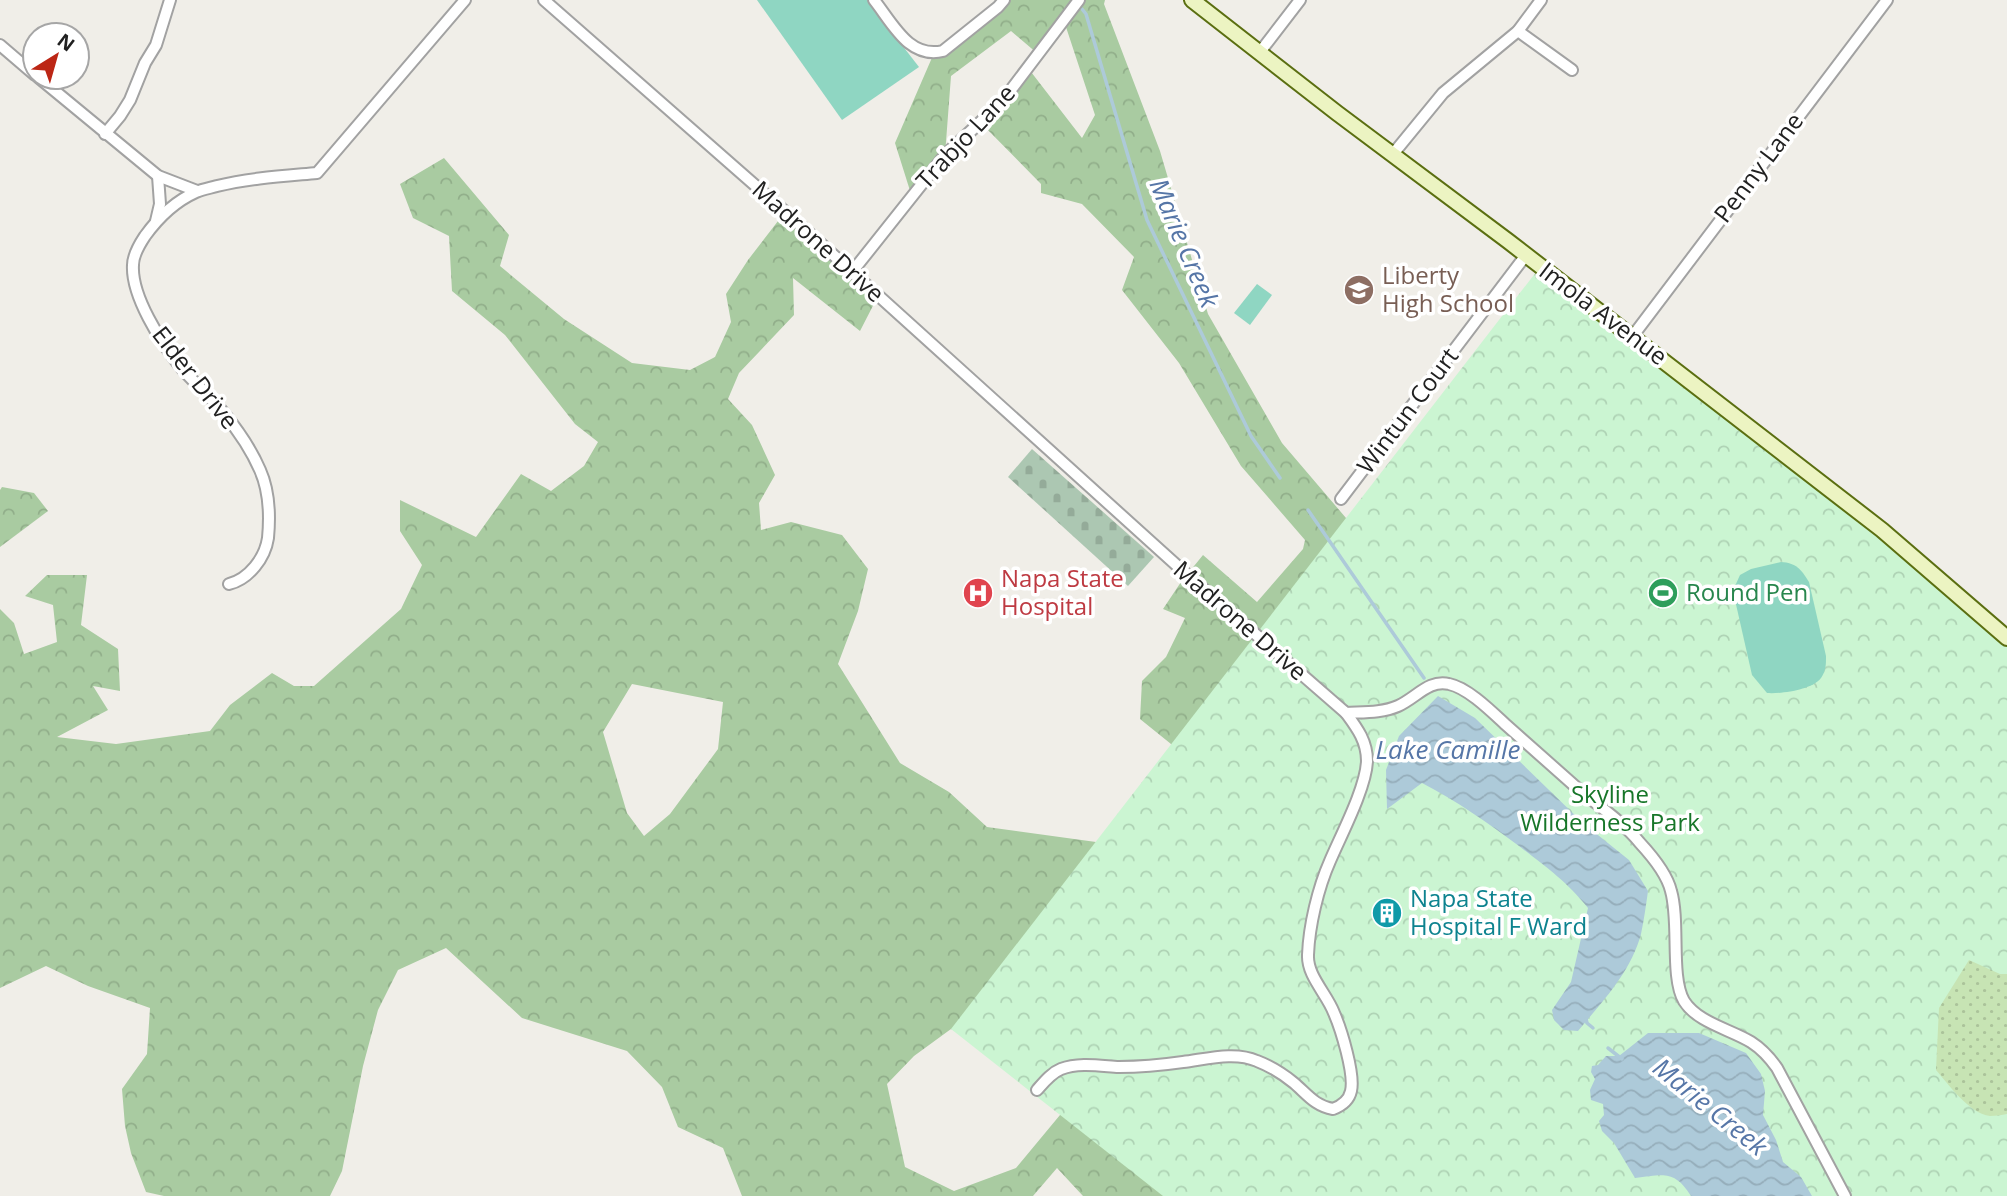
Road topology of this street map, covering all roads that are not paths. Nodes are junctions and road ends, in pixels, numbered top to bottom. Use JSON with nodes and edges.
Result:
{"nodes":[{"id":1,"x":170,"y":0,"type":"edge"},
{"id":2,"x":465,"y":0,"type":"edge"},
{"id":3,"x":544,"y":0,"type":"edge"},
{"id":4,"x":874,"y":0,"type":"edge"},
{"id":5,"x":1004,"y":0,"type":"edge"},
{"id":6,"x":1079,"y":0,"type":"edge"},
{"id":7,"x":1192,"y":0,"type":"edge"},
{"id":8,"x":1300,"y":0,"type":"edge"},
{"id":9,"x":1541,"y":0,"type":"edge"},
{"id":10,"x":1887,"y":0,"type":"edge"},
{"id":11,"x":1518,"y":31,"type":"junction"},
{"id":12,"x":0,"y":45,"type":"edge"},
{"id":13,"x":1261,"y":52,"type":"junction"},
{"id":14,"x":21,"y":63,"type":"edge"},
{"id":15,"x":1572,"y":70,"type":"dead end"},
{"id":16,"x":54,"y":91,"type":"edge"},
{"id":17,"x":106,"y":134,"type":"junction"},
{"id":18,"x":1393,"y":154,"type":"junction"},
{"id":19,"x":158,"y":176,"type":"junction"},
{"id":20,"x":197,"y":191,"type":"junction"},
{"id":21,"x":156,"y":220,"type":"junction"},
{"id":22,"x":1526,"y":255,"type":"junction"},
{"id":23,"x":852,"y":272,"type":"junction"},
{"id":24,"x":1632,"y":337,"type":"junction"},
{"id":25,"x":1341,"y":499,"type":"dead end"},
{"id":26,"x":229,"y":584,"type":"dead end"},
{"id":27,"x":2007,"y":638,"type":"edge"},
{"id":28,"x":1346,"y":713,"type":"junction"},
{"id":29,"x":1037,"y":1090,"type":"dead end"},
{"id":30,"x":1845,"y":1196,"type":"edge"}],
"edges":[{"from":1,"to":17,"type":"street"},
{"from":2,"to":20,"type":"street","name":"Elder Drive"},
{"from":3,"to":23,"type":"street","name":"Madrone Drive"},
{"from":4,"to":5,"type":"street"},
{"from":6,"to":23,"type":"street","name":"Trabjo Lane"},
{"from":7,"to":13,"type":"street","name":"Imola Avenue"},
{"from":8,"to":13,"type":"street"},
{"from":9,"to":11,"type":"street"},
{"from":10,"to":24,"type":"street","name":"Penny Lane"},
{"from":11,"to":15,"type":"street"},
{"from":11,"to":18,"type":"street"},
{"from":12,"to":14,"type":"street"},
{"from":13,"to":18,"type":"street","name":"Imola Avenue"},
{"from":16,"to":17,"type":"street"},
{"from":17,"to":19,"type":"street"},
{"from":18,"to":22,"type":"street","name":"Imola Avenue"},
{"from":19,"to":20,"type":"street"},
{"from":19,"to":21,"type":"street"},
{"from":20,"to":21,"type":"street","name":"Elder Drive"},
{"from":21,"to":26,"type":"street","name":"Elder Drive"},
{"from":22,"to":24,"type":"street","name":"Imola Avenue"},
{"from":22,"to":25,"type":"street","name":"Wintun Court"},
{"from":23,"to":28,"type":"street","name":"Madrone Drive"},
{"from":24,"to":27,"type":"street","name":"Imola Avenue"},
{"from":28,"to":29,"type":"street","name":"Madrone Drive"},
{"from":28,"to":30,"type":"street"}]}
